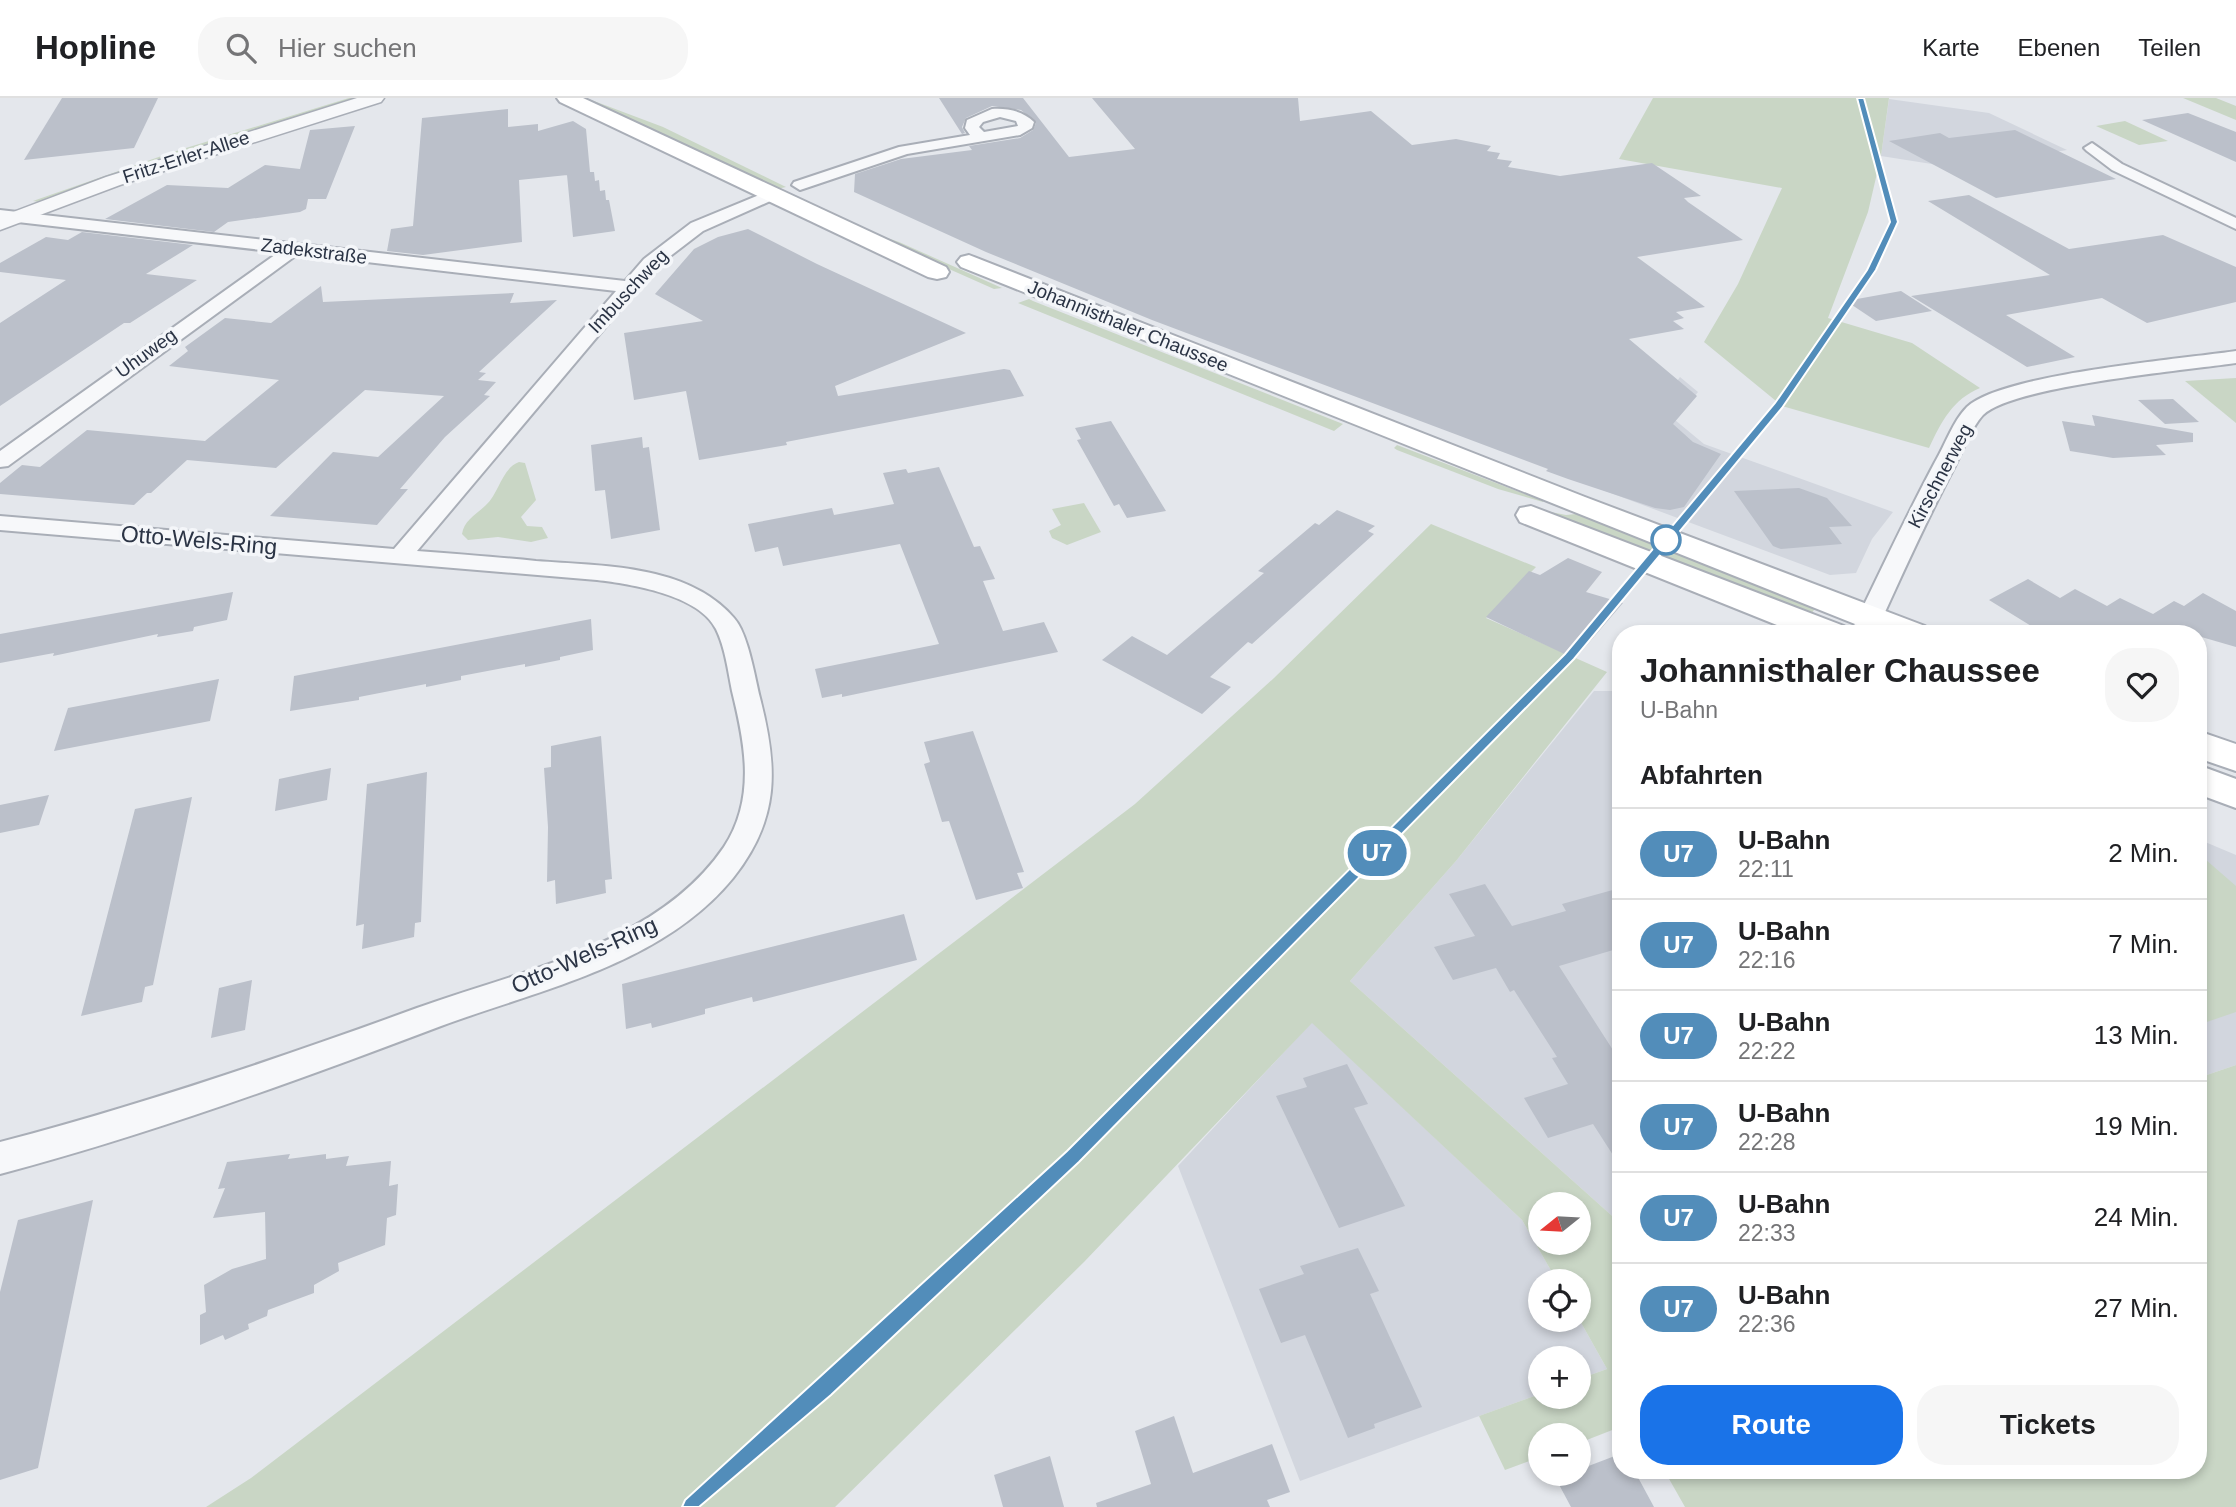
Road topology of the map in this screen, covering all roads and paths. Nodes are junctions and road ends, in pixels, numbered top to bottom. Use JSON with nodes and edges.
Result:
{"nodes":[{"id":1,"x":338,"y":98,"type":"edge"},
{"id":2,"x":375,"y":98,"type":"edge"},
{"id":3,"x":567,"y":98,"type":"edge"},
{"id":4,"x":609,"y":98,"type":"edge"},
{"id":5,"x":1020,"y":131,"type":"dead end"},
{"id":6,"x":2092,"y":148,"type":"dead end"},
{"id":7,"x":800,"y":185,"type":"junction"},
{"id":8,"x":771,"y":195,"type":"junction"},
{"id":9,"x":4,"y":216,"type":"edge"},
{"id":10,"x":2236,"y":224,"type":"edge"},
{"id":11,"x":294,"y":249,"type":"junction"},
{"id":12,"x":953,"y":267,"type":"junction"},
{"id":13,"x":628,"y":287,"type":"junction"},
{"id":14,"x":1030,"y":313,"type":"dead end"},
{"id":15,"x":2236,"y":357,"type":"edge"},
{"id":16,"x":1339,"y":438,"type":"dead end"},
{"id":17,"x":0,"y":461,"type":"edge"},
{"id":18,"x":0,"y":523,"type":"edge"},
{"id":19,"x":400,"y":556,"type":"junction"},
{"id":20,"x":1809,"y":625,"type":"edge"},
{"id":21,"x":1866,"y":625,"type":"edge"},
{"id":22,"x":2207,"y":747,"type":"edge"},
{"id":23,"x":2236,"y":758,"type":"edge"},
{"id":24,"x":2207,"y":783,"type":"edge"},
{"id":25,"x":2236,"y":794,"type":"edge"},
{"id":26,"x":0,"y":1158,"type":"edge"}],
"edges":[{"from":1,"to":9,"type":"street","name":"Fritz-Erler-Allee"},
{"from":2,"to":9,"type":"street","name":"Fritz-Erler-Allee"},
{"from":3,"to":8,"type":"main road","name":"Johannisthaler Chaussee"},
{"from":4,"to":7,"type":"main road","name":"Johannisthaler Chaussee"},
{"from":5,"to":7,"type":"street","name":"Imbuschweg"},
{"from":6,"to":10,"type":"street"},
{"from":7,"to":8,"type":"main road","name":"Imbuschweg"},
{"from":7,"to":12,"type":"main road","name":"Johannisthaler Chaussee"},
{"from":8,"to":12,"type":"main road","name":"Johannisthaler Chaussee"},
{"from":8,"to":13,"type":"street","name":"Imbuschweg"},
{"from":9,"to":11,"type":"street","name":"Zadekstraße"},
{"from":11,"to":13,"type":"street","name":"Zadekstraße"},
{"from":11,"to":17,"type":"street","name":"Uhuweg"},
{"from":12,"to":14,"type":"main road","name":"Johannisthaler Chaussee"},
{"from":12,"to":21,"type":"main road","name":"Johannisthaler Chaussee"},
{"from":13,"to":19,"type":"street","name":"Imbuschweg"},
{"from":15,"to":21,"type":"street","name":"Kirschnerweg"},
{"from":16,"to":20,"type":"main road"},
{"from":18,"to":19,"type":"street","name":"Otto-Wels-Ring"},
{"from":19,"to":26,"type":"street","name":"Otto-Wels-Ring"},
{"from":22,"to":23,"type":"main road"},
{"from":24,"to":25,"type":"main road"}]}
